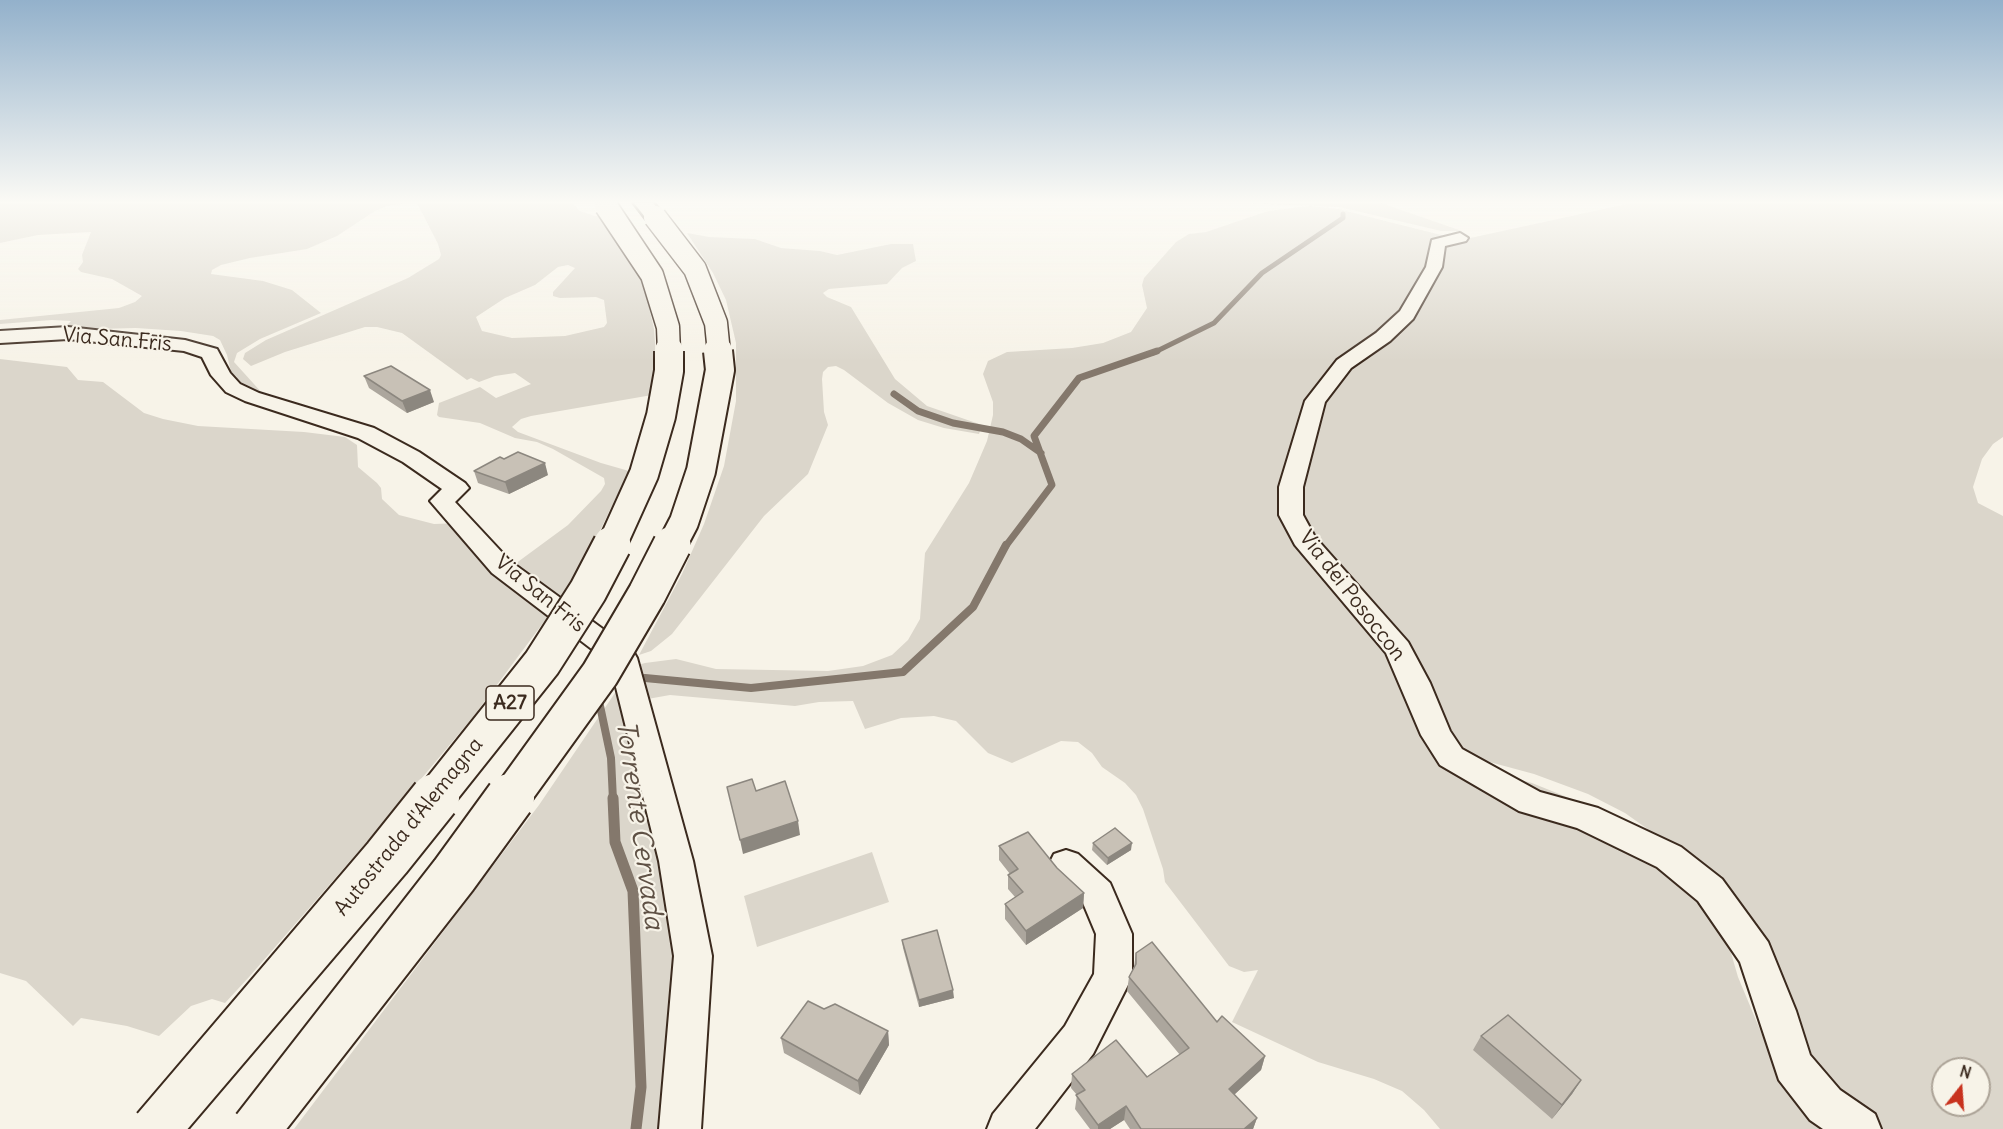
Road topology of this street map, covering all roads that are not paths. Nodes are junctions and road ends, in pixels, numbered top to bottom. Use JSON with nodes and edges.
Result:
{"nodes":[{"id":1,"x":639,"y":256,"type":"edge"},
{"id":2,"x":684,"y":256,"type":"edge"},
{"id":3,"x":1436,"y":256,"type":"edge"},
{"id":4,"x":0,"y":336,"type":"edge"},
{"id":5,"x":1066,"y":864,"type":"dead end"},
{"id":6,"x":156,"y":1129,"type":"edge"},
{"id":7,"x":256,"y":1129,"type":"edge"},
{"id":8,"x":680,"y":1129,"type":"edge"},
{"id":9,"x":1008,"y":1129,"type":"edge"},
{"id":10,"x":1860,"y":1129,"type":"edge"}],
"edges":[{"from":1,"to":6,"type":"highway","name":"Autostrada d'Alemagna","number":"A27","bridge":true},
{"from":2,"to":7,"type":"highway","number":"A27","bridge":true},
{"from":3,"to":10,"type":"street","name":"Via dei Posoccon"},
{"from":4,"to":8,"type":"street","name":"Via San Fris"},
{"from":5,"to":9,"type":"street"}]}
